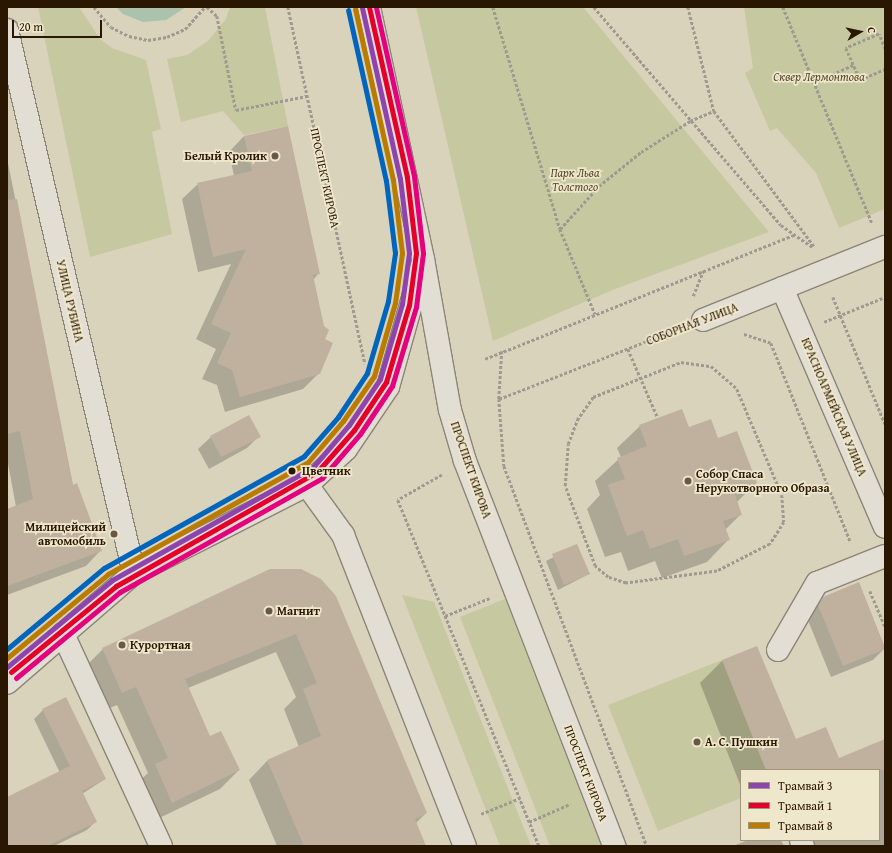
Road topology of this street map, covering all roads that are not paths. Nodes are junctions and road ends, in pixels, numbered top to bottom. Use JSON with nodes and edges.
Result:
{"nodes":[{"id":1,"x":369,"y":7,"type":"edge"},
{"id":2,"x":7,"y":30,"type":"edge"},
{"id":3,"x":885,"y":247,"type":"edge"},
{"id":4,"x":423,"y":260,"type":"junction"},
{"id":5,"x":782,"y":288,"type":"junction"},
{"id":6,"x":703,"y":320,"type":"road end"},
{"id":7,"x":307,"y":485,"type":"junction"},
{"id":8,"x":885,"y":527,"type":"edge"},
{"id":9,"x":885,"y":556,"type":"edge"},
{"id":10,"x":134,"y":573,"type":"junction"},
{"id":11,"x":63,"y":634,"type":"junction"},
{"id":12,"x":778,"y":650,"type":"dead end"},
{"id":13,"x":7,"y":683,"type":"edge"},
{"id":14,"x":161,"y":846,"type":"edge"},
{"id":15,"x":464,"y":846,"type":"edge"},
{"id":16,"x":614,"y":846,"type":"edge"}],
"edges":[{"from":1,"to":4,"type":"street","name":"ПРОСПЕКТ КИРОВА"},
{"from":2,"to":10,"type":"street","name":"УЛИЦА РУБИНА"},
{"from":3,"to":5,"type":"street","name":"СОБОРНАЯ УЛИЦА"},
{"from":4,"to":7,"type":"street"},
{"from":4,"to":16,"type":"street","name":"ПРОСПЕКТ КИРОВА"},
{"from":5,"to":6,"type":"street","name":"СОБОРНАЯ УЛИЦА"},
{"from":5,"to":8,"type":"street","name":"КРАСНОАРМЕЙСКАЯ УЛИЦА"},
{"from":7,"to":10,"type":"street"},
{"from":7,"to":15,"type":"street"},
{"from":9,"to":12,"type":"street"},
{"from":10,"to":11,"type":"street"},
{"from":11,"to":13,"type":"street"},
{"from":11,"to":14,"type":"street"}]}
